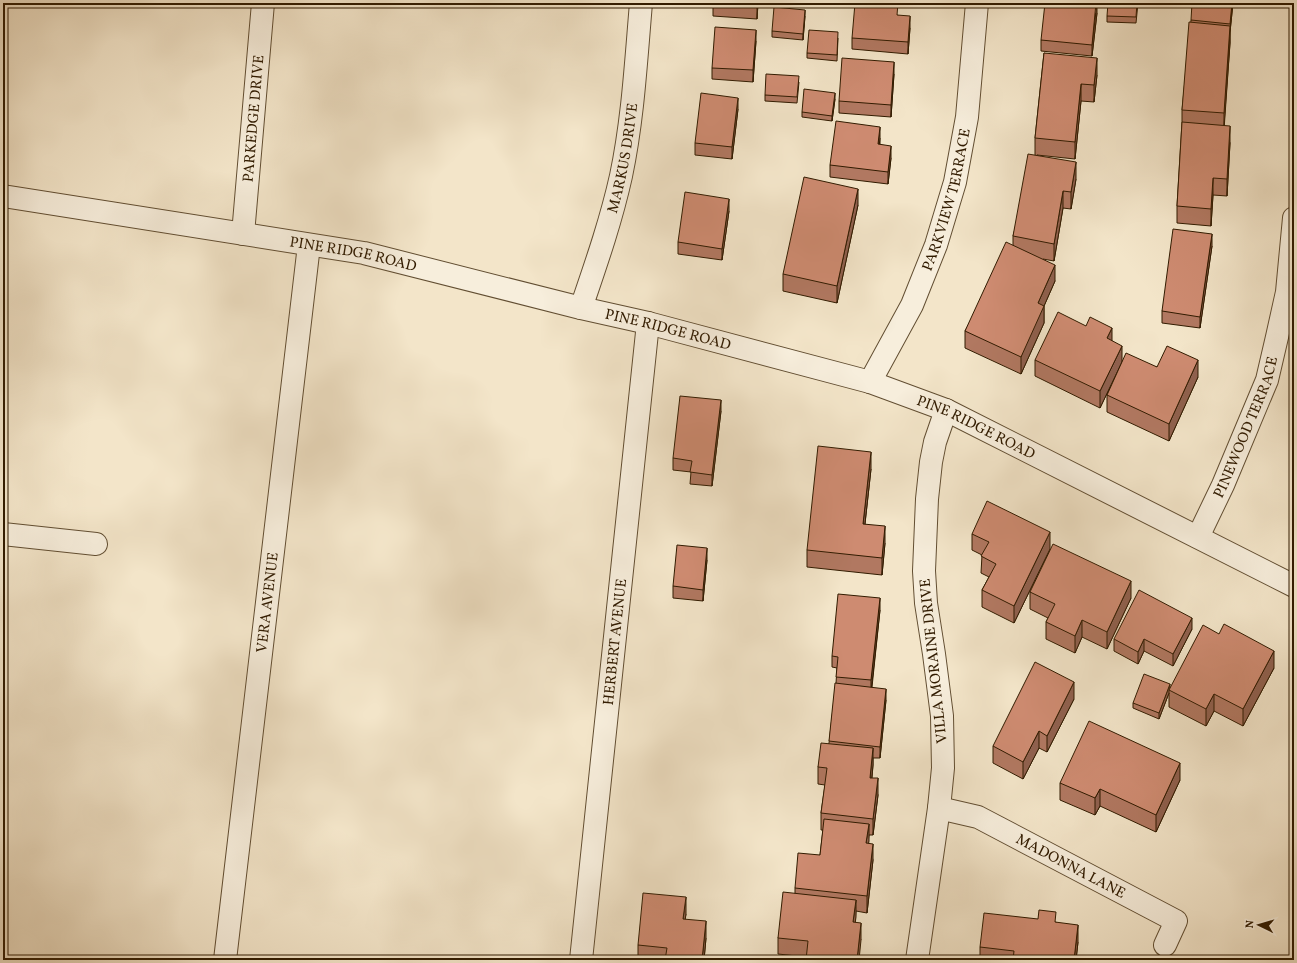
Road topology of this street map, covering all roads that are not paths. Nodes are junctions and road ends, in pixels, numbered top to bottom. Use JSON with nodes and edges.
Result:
{"nodes":[{"id":1,"x":263,"y":3,"type":"edge"},
{"id":2,"x":641,"y":3,"type":"edge"},
{"id":3,"x":977,"y":3,"type":"edge"},
{"id":4,"x":3,"y":196,"type":"edge"},
{"id":5,"x":1294,"y":218,"type":"edge"},
{"id":6,"x":243,"y":234,"type":"junction"},
{"id":7,"x":309,"y":245,"type":"junction"},
{"id":8,"x":581,"y":308,"type":"junction"},
{"id":9,"x":648,"y":323,"type":"junction"},
{"id":10,"x":870,"y":382,"type":"junction"},
{"id":11,"x":946,"y":410,"type":"junction"},
{"id":12,"x":3,"y":534,"type":"edge"},
{"id":13,"x":1198,"y":537,"type":"junction"},
{"id":14,"x":96,"y":544,"type":"dead end"},
{"id":15,"x":1294,"y":586,"type":"edge"},
{"id":16,"x":939,"y":808,"type":"junction"},
{"id":17,"x":1165,"y":945,"type":"dead end"},
{"id":18,"x":225,"y":960,"type":"edge"},
{"id":19,"x":581,"y":960,"type":"edge"},
{"id":20,"x":917,"y":960,"type":"edge"}],
"edges":[{"from":1,"to":6,"type":"street","name":"PARKEDGE DRIVE"},
{"from":2,"to":8,"type":"street","name":"MARKUS DRIVE"},
{"from":3,"to":10,"type":"street","name":"PARKVIEW TERRACE"},
{"from":4,"to":6,"type":"street","name":"PINE RIDGE ROAD"},
{"from":5,"to":13,"type":"street","name":"PINEWOOD TERRACE"},
{"from":6,"to":7,"type":"street","name":"PINE RIDGE ROAD"},
{"from":7,"to":8,"type":"street","name":"PINE RIDGE ROAD"},
{"from":7,"to":18,"type":"street","name":"VERA AVENUE"},
{"from":8,"to":9,"type":"street","name":"PINE RIDGE ROAD"},
{"from":9,"to":10,"type":"street","name":"PINE RIDGE ROAD"},
{"from":9,"to":19,"type":"street","name":"HERBERT AVENUE"},
{"from":10,"to":11,"type":"street","name":"PINE RIDGE ROAD"},
{"from":11,"to":13,"type":"street","name":"PINE RIDGE ROAD"},
{"from":11,"to":16,"type":"street","name":"VILLA MORAINE DRIVE"},
{"from":12,"to":14,"type":"street"},
{"from":13,"to":15,"type":"street","name":"PINE RIDGE ROAD"},
{"from":16,"to":17,"type":"street","name":"MADONNA LANE"},
{"from":16,"to":20,"type":"street","name":"VILLA MORAINE DRIVE"}]}
